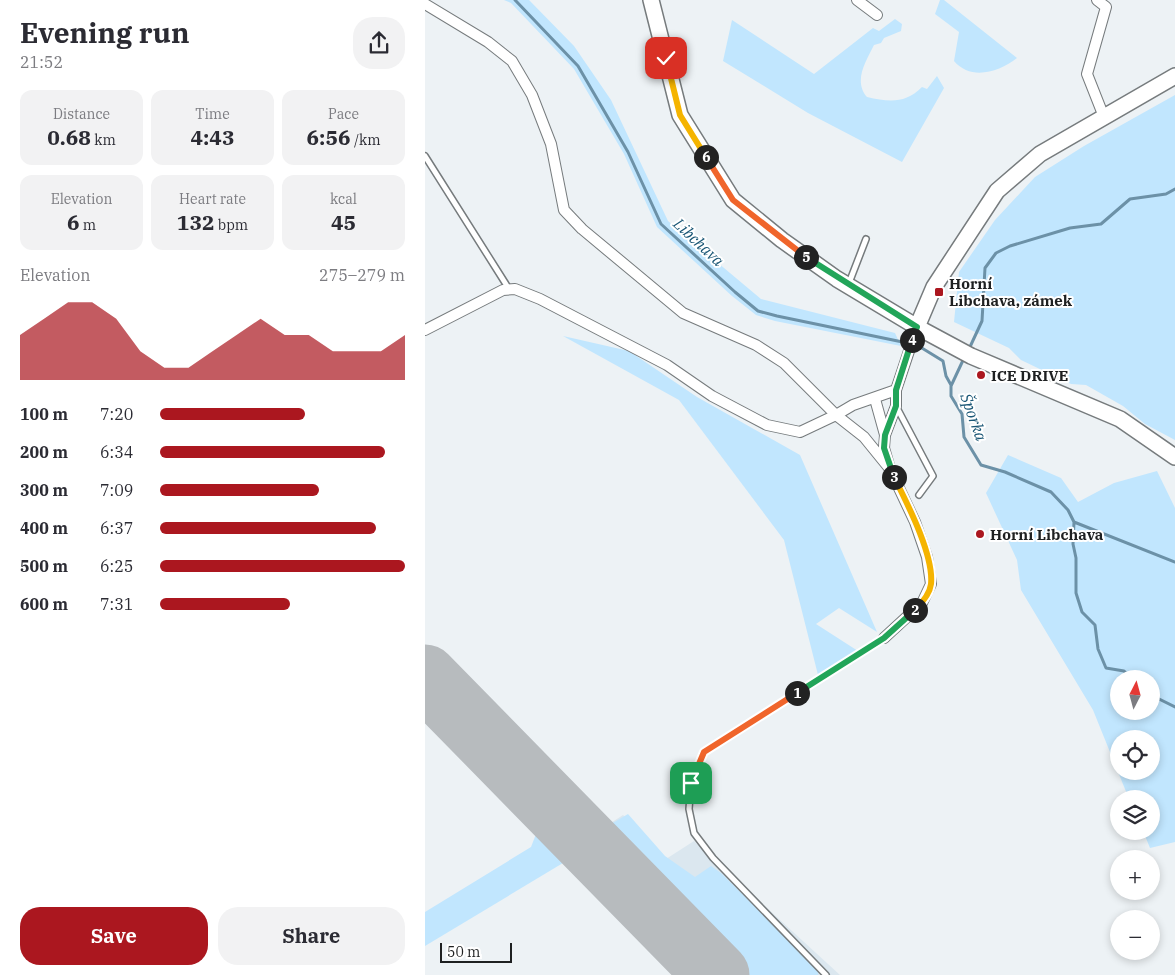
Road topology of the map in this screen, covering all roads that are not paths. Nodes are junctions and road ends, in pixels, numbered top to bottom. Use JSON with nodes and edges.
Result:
{"nodes":[{"id":1,"x":651,"y":0,"type":"edge"},
{"id":2,"x":857,"y":0,"type":"edge"},
{"id":3,"x":1097,"y":0,"type":"edge"},
{"id":4,"x":1109,"y":3,"type":"edge"},
{"id":5,"x":425,"y":4,"type":"edge"},
{"id":6,"x":877,"y":15,"type":"dead end"},
{"id":7,"x":1175,"y":76,"type":"edge"},
{"id":8,"x":1104,"y":117,"type":"junction"},
{"id":9,"x":425,"y":156,"type":"edge"},
{"id":10,"x":867,"y":239,"type":"dead end"},
{"id":11,"x":847,"y":285,"type":"junction"},
{"id":12,"x":509,"y":289,"type":"junction"},
{"id":13,"x":425,"y":330,"type":"edge"},
{"id":14,"x":915,"y":333,"type":"junction"},
{"id":15,"x":896,"y":390,"type":"junction"},
{"id":16,"x":875,"y":399,"type":"junction"},
{"id":17,"x":896,"y":406,"type":"junction"},
{"id":18,"x":836,"y":415,"type":"junction"},
{"id":19,"x":885,"y":435,"type":"junction"},
{"id":20,"x":1175,"y":457,"type":"edge"},
{"id":21,"x":890,"y":469,"type":"junction"},
{"id":22,"x":919,"y":494,"type":"dead end"},
{"id":23,"x":884,"y":638,"type":"joint"},
{"id":24,"x":826,"y":975,"type":"edge"}],
"edges":[{"from":1,"to":11,"type":"street"},
{"from":2,"to":6,"type":"street"},
{"from":3,"to":4,"type":"street"},
{"from":4,"to":8,"type":"street"},
{"from":5,"to":18,"type":"street"},
{"from":7,"to":8,"type":"street"},
{"from":8,"to":14,"type":"street"},
{"from":9,"to":12,"type":"lane"},
{"from":10,"to":11,"type":"lane"},
{"from":11,"to":14,"type":"street"},
{"from":12,"to":13,"type":"street"},
{"from":12,"to":18,"type":"street"},
{"from":14,"to":15,"type":"street"},
{"from":14,"to":20,"type":"street"},
{"from":15,"to":16,"type":"street"},
{"from":15,"to":17,"type":"street"},
{"from":16,"to":18,"type":"street"},
{"from":16,"to":19,"type":"street"},
{"from":17,"to":19,"type":"street"},
{"from":17,"to":22,"type":"lane"},
{"from":18,"to":21,"type":"street"},
{"from":19,"to":21,"type":"street"},
{"from":21,"to":23,"type":"street"},
{"from":23,"to":24,"type":"lane"}]}
